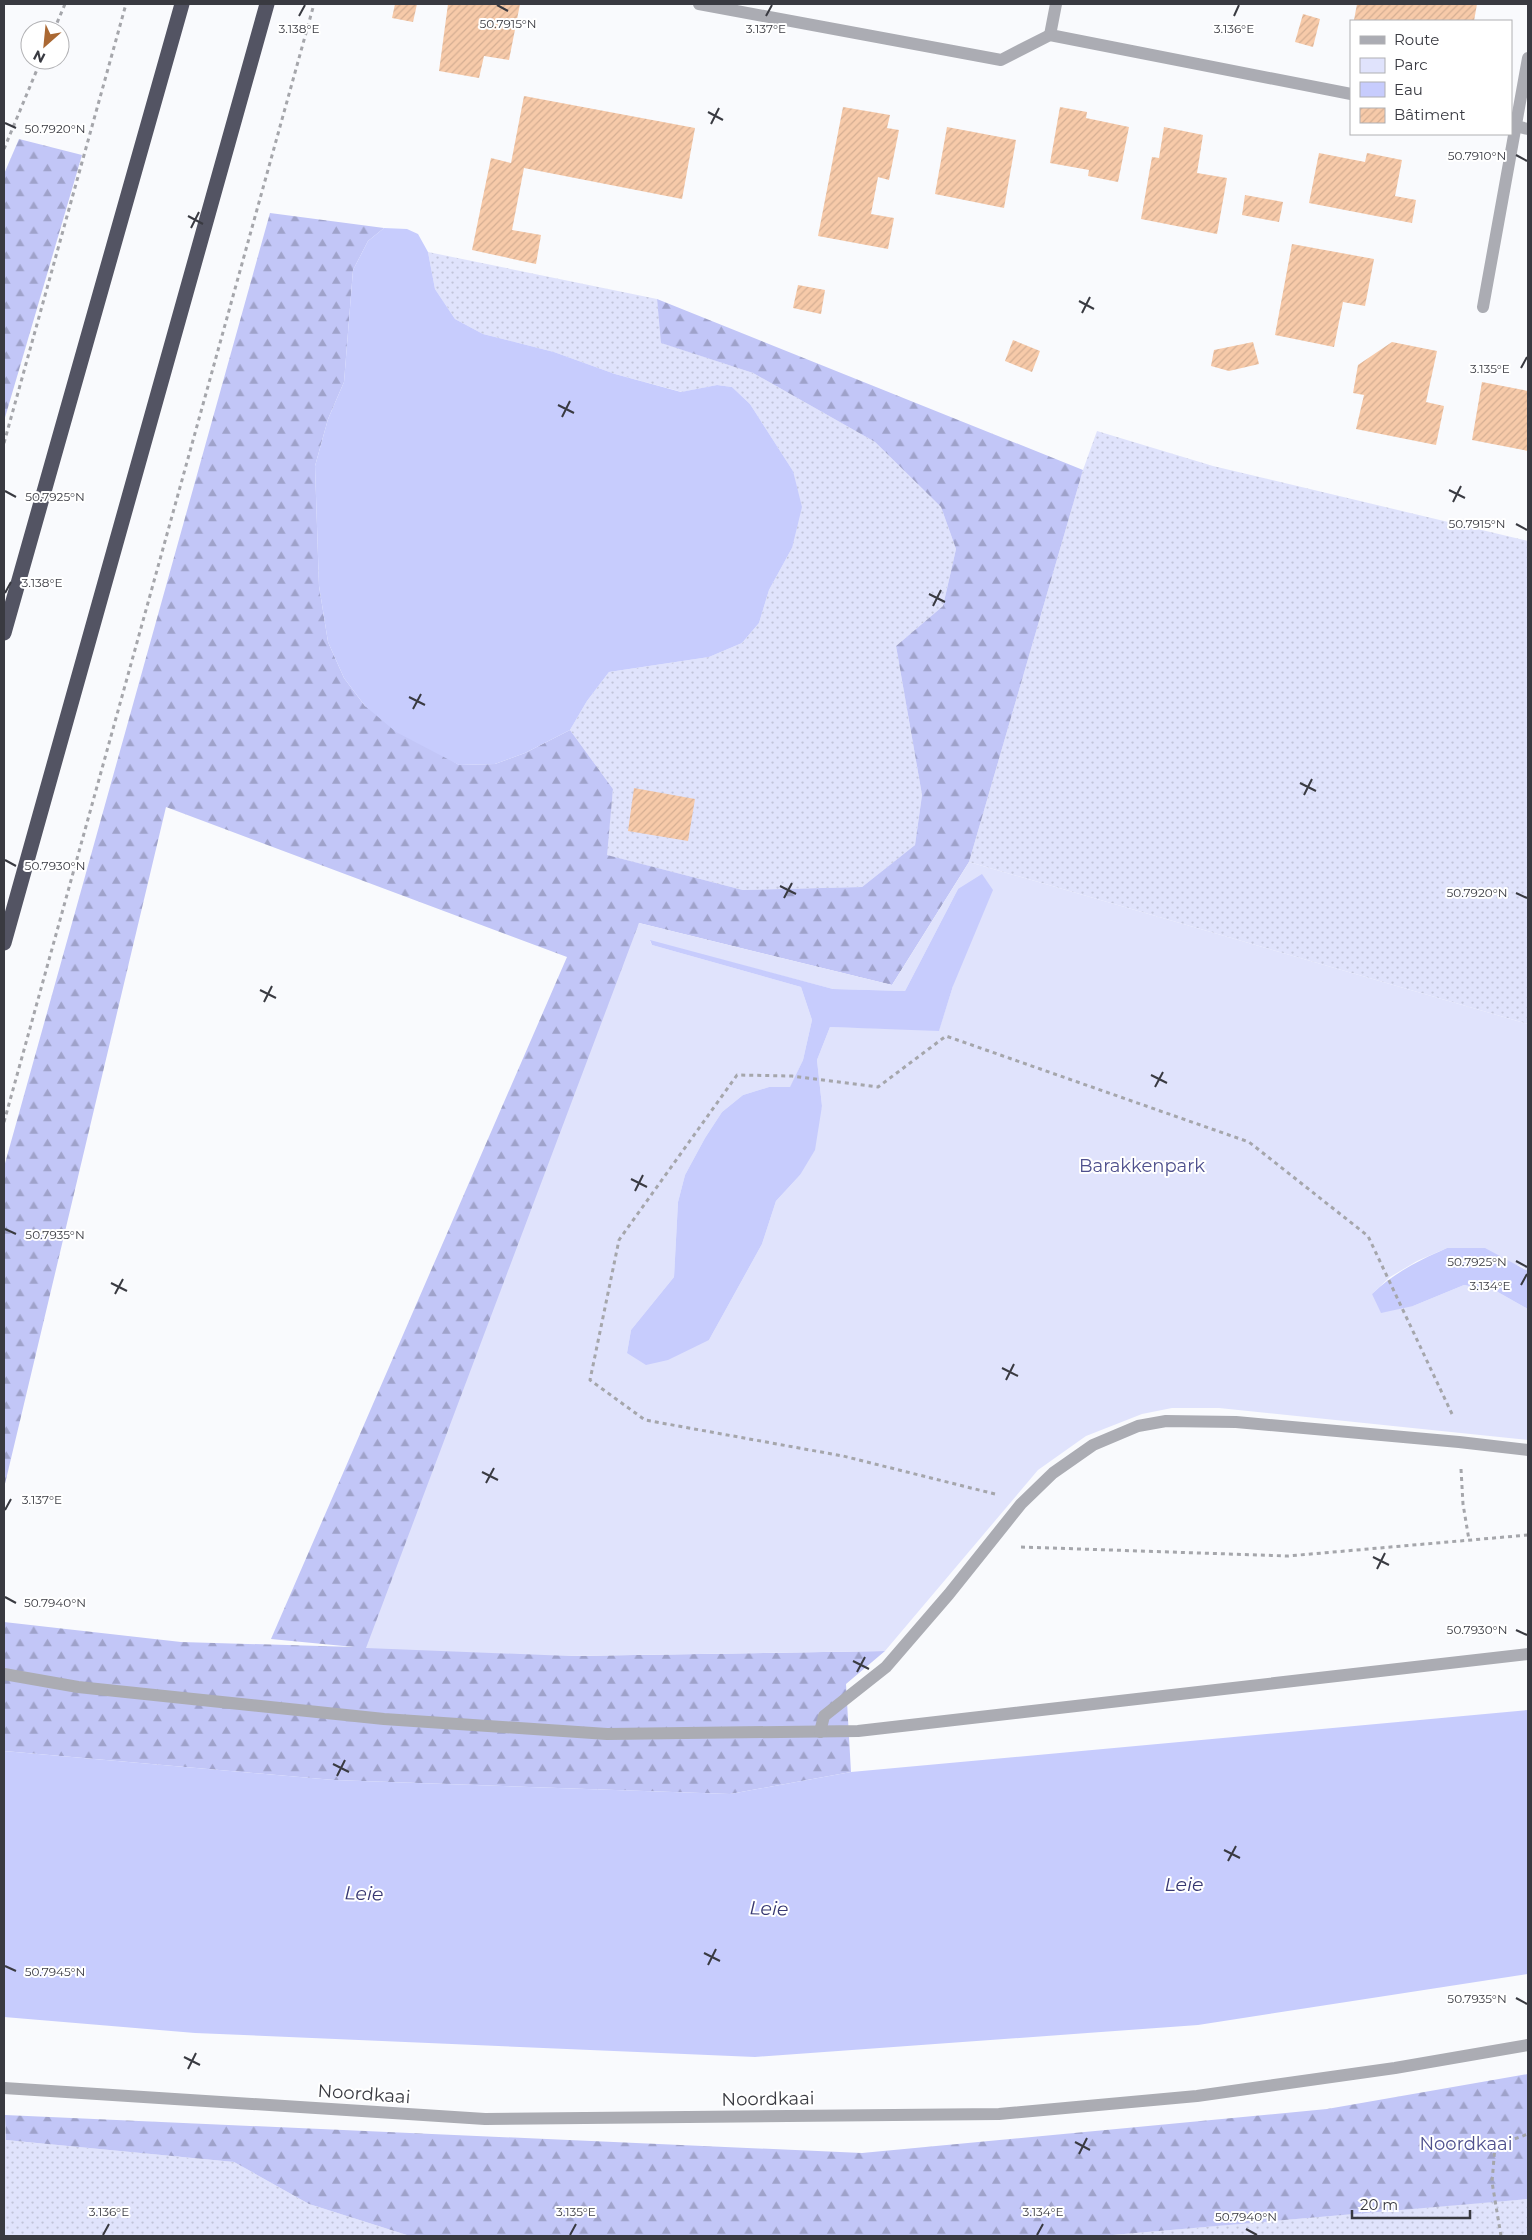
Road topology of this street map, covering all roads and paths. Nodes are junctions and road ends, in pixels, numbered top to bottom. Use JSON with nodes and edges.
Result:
{"nodes":[{"id":1,"x":65,"y":4,"type":"edge"},
{"id":2,"x":126,"y":4,"type":"edge"},
{"id":3,"x":182,"y":4,"type":"edge"},
{"id":4,"x":267,"y":4,"type":"edge"},
{"id":5,"x":314,"y":4,"type":"edge"},
{"id":6,"x":699,"y":4,"type":"edge"},
{"id":7,"x":1056,"y":4,"type":"edge"},
{"id":8,"x":58,"y":20,"type":"edge"},
{"id":9,"x":1050,"y":35,"type":"junction"},
{"id":10,"x":1528,"y":58,"type":"edge"},
{"id":11,"x":37,"y":70,"type":"edge"},
{"id":12,"x":1350,"y":94,"type":"edge"},
{"id":13,"x":1513,"y":126,"type":"edge"},
{"id":14,"x":1528,"y":129,"type":"edge"},
{"id":15,"x":1512,"y":135,"type":"edge"},
{"id":16,"x":4,"y":149,"type":"edge"},
{"id":17,"x":1483,"y":307,"type":"dead end"},
{"id":18,"x":4,"y":443,"type":"edge"},
{"id":19,"x":4,"y":632,"type":"edge"},
{"id":20,"x":4,"y":943,"type":"edge"},
{"id":21,"x":4,"y":1122,"type":"edge"},
{"id":22,"x":1455,"y":1420,"type":"dead end"},
{"id":23,"x":1528,"y":1450,"type":"edge"},
{"id":24,"x":999,"y":1495,"type":"dead end"},
{"id":25,"x":1463,"y":1504,"type":"dead end"},
{"id":26,"x":1528,"y":1535,"type":"edge"},
{"id":27,"x":1469,"y":1540,"type":"junction"},
{"id":28,"x":988,"y":1546,"type":"junction"},
{"id":29,"x":1528,"y":1654,"type":"edge"},
{"id":30,"x":4,"y":1674,"type":"edge"},
{"id":31,"x":820,"y":1732,"type":"junction"},
{"id":32,"x":1528,"y":2045,"type":"edge"},
{"id":33,"x":4,"y":2088,"type":"edge"},
{"id":34,"x":1528,"y":2134,"type":"edge"},
{"id":35,"x":1501,"y":2236,"type":"edge"}],
"edges":[{"from":1,"to":8,"type":"path"},
{"from":2,"to":18,"type":"path"},
{"from":3,"to":19,"type":"highway"},
{"from":4,"to":20,"type":"highway"},
{"from":5,"to":21,"type":"path"},
{"from":6,"to":9,"type":"street"},
{"from":7,"to":9,"type":"street"},
{"from":9,"to":12,"type":"street"},
{"from":10,"to":13,"type":"street"},
{"from":11,"to":16,"type":"path"},
{"from":13,"to":14,"type":"street"},
{"from":15,"to":17,"type":"street"},
{"from":22,"to":24,"type":"path"},
{"from":23,"to":28,"type":"street"},
{"from":25,"to":27,"type":"path"},
{"from":26,"to":27,"type":"path"},
{"from":27,"to":28,"type":"path"},
{"from":28,"to":31,"type":"street"},
{"from":29,"to":31,"type":"street"},
{"from":30,"to":31,"type":"street"},
{"from":32,"to":33,"type":"street","name":"Noordkaai"},
{"from":34,"to":35,"type":"path"}]}
